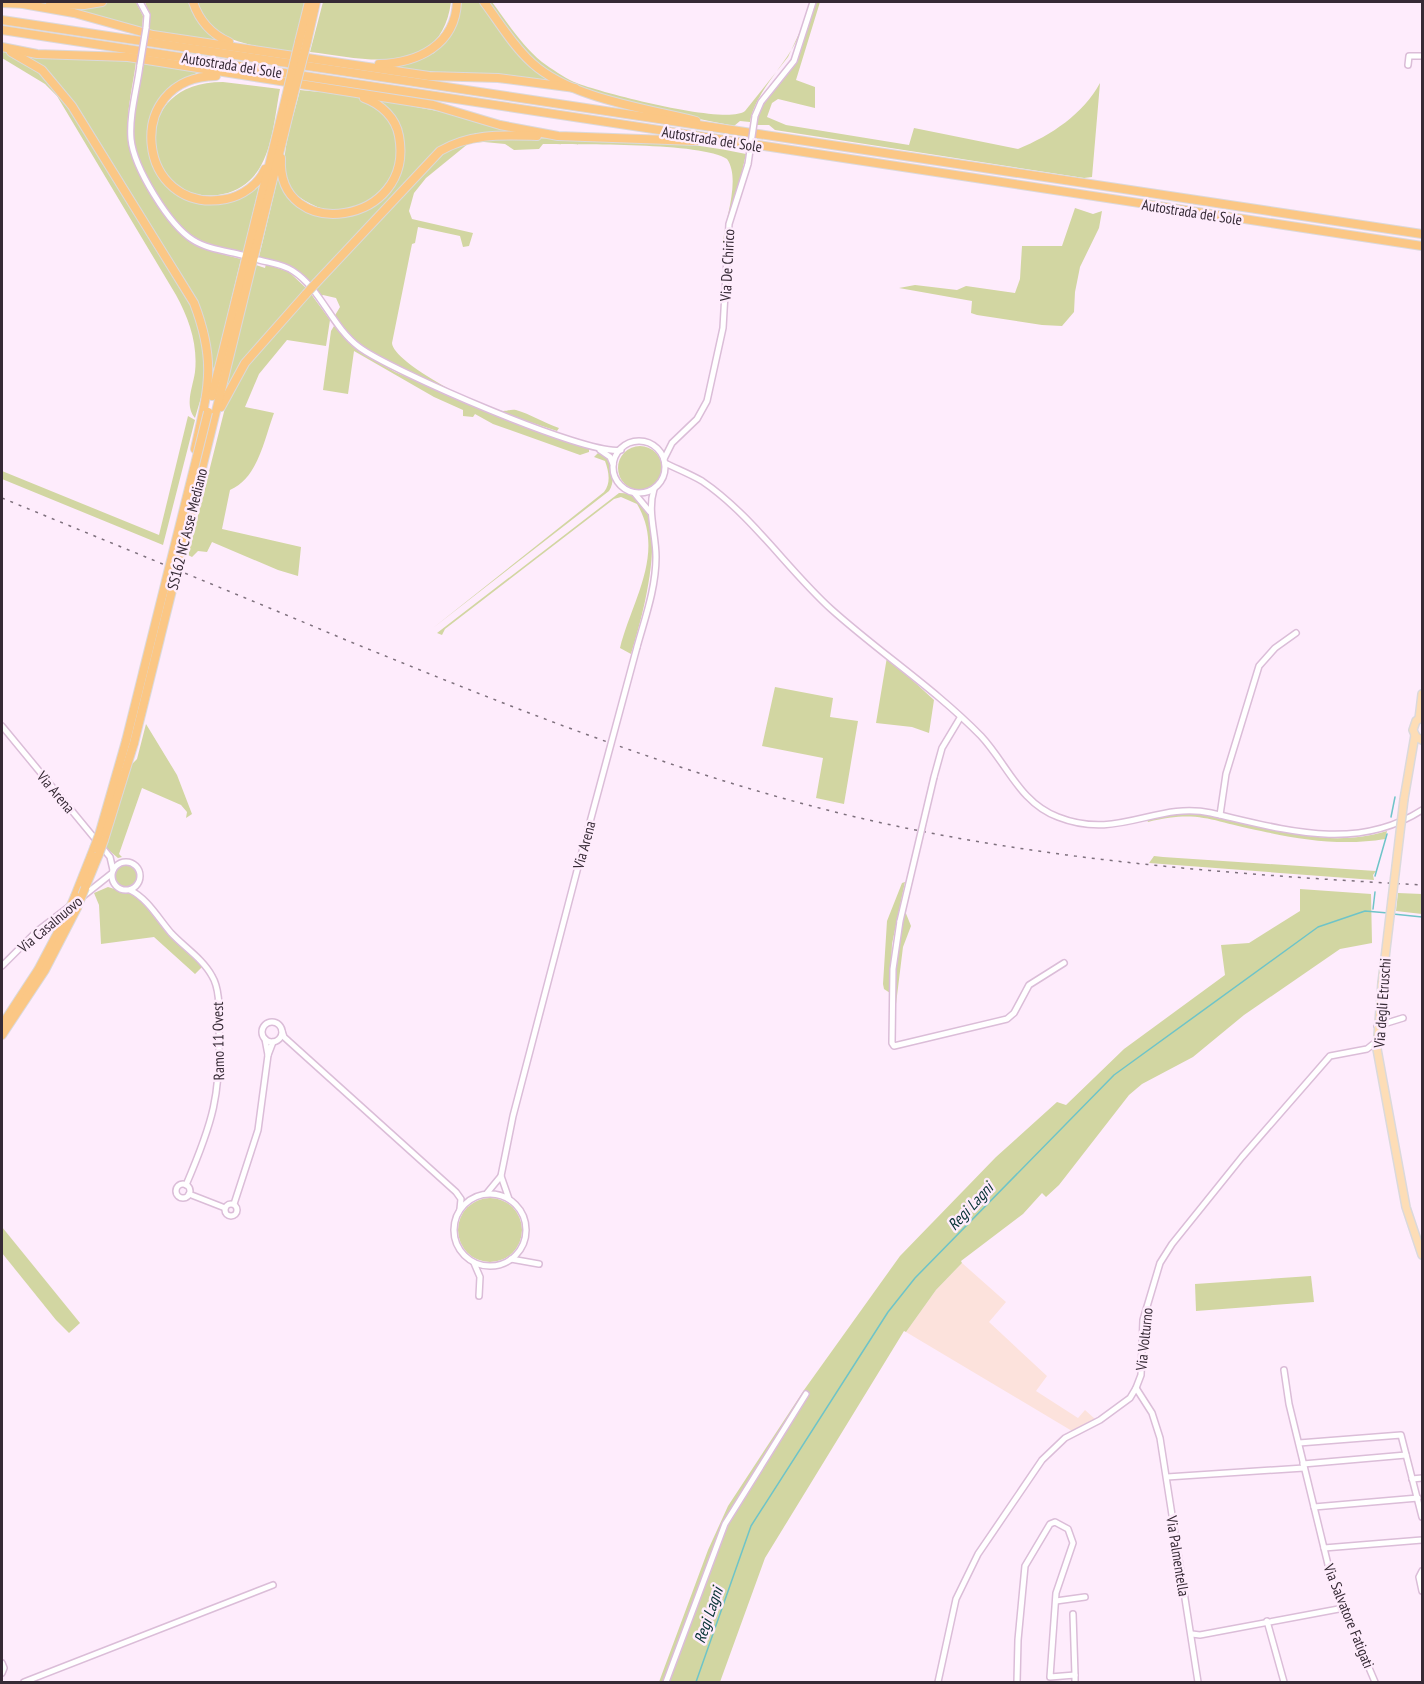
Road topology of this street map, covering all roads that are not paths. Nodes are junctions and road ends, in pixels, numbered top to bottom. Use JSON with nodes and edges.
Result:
{"nodes":[{"id":1,"x":102,"y":2,"type":"edge"},
{"id":2,"x":140,"y":2,"type":"edge"},
{"id":3,"x":193,"y":2,"type":"edge"},
{"id":4,"x":308,"y":2,"type":"edge"},
{"id":5,"x":317,"y":2,"type":"edge"},
{"id":6,"x":457,"y":2,"type":"edge"},
{"id":7,"x":484,"y":2,"type":"edge"},
{"id":8,"x":813,"y":2,"type":"edge"},
{"id":9,"x":2,"y":3,"type":"edge"},
{"id":10,"x":23,"y":4,"type":"junction"},
{"id":11,"x":309,"y":17,"type":"junction"},
{"id":12,"x":2,"y":20,"type":"edge"},
{"id":13,"x":2,"y":30,"type":"edge"},
{"id":14,"x":239,"y":46,"type":"junction"},
{"id":15,"x":2,"y":48,"type":"edge"},
{"id":16,"x":1422,"y":56,"type":"edge"},
{"id":17,"x":359,"y":65,"type":"junction"},
{"id":18,"x":1408,"y":65,"type":"dead end"},
{"id":19,"x":235,"y":75,"type":"junction"},
{"id":20,"x":575,"y":88,"type":"junction"},
{"id":21,"x":342,"y":91,"type":"junction"},
{"id":22,"x":289,"y":97,"type":"junction"},
{"id":23,"x":738,"y":132,"type":"junction"},
{"id":24,"x":558,"y":136,"type":"junction"},
{"id":25,"x":282,"y":140,"type":"junction"},
{"id":26,"x":745,"y":144,"type":"junction"},
{"id":27,"x":270,"y":160,"type":"junction"},
{"id":28,"x":1422,"y":234,"type":"edge"},
{"id":29,"x":1422,"y":246,"type":"edge"},
{"id":30,"x":242,"y":255,"type":"dead end"},
{"id":31,"x":259,"y":260,"type":"dead end"},
{"id":32,"x":212,"y":412,"type":"junction"},
{"id":33,"x":672,"y":443,"type":"junction"},
{"id":34,"x":594,"y":446,"type":"junction"},
{"id":35,"x":655,"y":447,"type":"junction"},
{"id":36,"x":621,"y":450,"type":"junction"},
{"id":37,"x":664,"y":461,"type":"junction"},
{"id":38,"x":614,"y":465,"type":"junction"},
{"id":39,"x":682,"y":471,"type":"junction"},
{"id":40,"x":664,"y":476,"type":"junction"},
{"id":41,"x":654,"y":489,"type":"junction"},
{"id":42,"x":634,"y":493,"type":"junction"},
{"id":43,"x":650,"y":513,"type":"junction"},
{"id":44,"x":1296,"y":633,"type":"dead end"},
{"id":45,"x":1422,"y":694,"type":"edge"},
{"id":46,"x":1422,"y":710,"type":"edge"},
{"id":47,"x":960,"y":718,"type":"junction"},
{"id":48,"x":1421,"y":718,"type":"edge"},
{"id":49,"x":2,"y":726,"type":"edge"},
{"id":50,"x":1419,"y":738,"type":"edge"},
{"id":51,"x":130,"y":742,"type":"junction"},
{"id":52,"x":1422,"y":810,"type":"edge"},
{"id":53,"x":1220,"y":815,"type":"junction"},
{"id":54,"x":97,"y":851,"type":"junction"},
{"id":55,"x":110,"y":857,"type":"junction"},
{"id":56,"x":123,"y":861,"type":"junction"},
{"id":57,"x":112,"y":872,"type":"junction"},
{"id":58,"x":138,"y":884,"type":"junction"},
{"id":59,"x":101,"y":885,"type":"junction"},
{"id":60,"x":116,"y":886,"type":"junction"},
{"id":61,"x":130,"y":890,"type":"junction"},
{"id":62,"x":142,"y":897,"type":"junction"},
{"id":63,"x":1064,"y":963,"type":"dead end"},
{"id":64,"x":2,"y":966,"type":"edge"},
{"id":65,"x":1403,"y":1018,"type":"dead end"},
{"id":66,"x":2,"y":1025,"type":"edge"},
{"id":67,"x":1377,"y":1026,"type":"junction"},
{"id":68,"x":282,"y":1031,"type":"junction"},
{"id":69,"x":2,"y":1035,"type":"edge"},
{"id":70,"x":264,"y":1038,"type":"junction"},
{"id":71,"x":274,"y":1041,"type":"junction"},
{"id":72,"x":1373,"y":1048,"type":"junction"},
{"id":73,"x":297,"y":1049,"type":"junction"},
{"id":74,"x":268,"y":1055,"type":"junction"},
{"id":75,"x":501,"y":1176,"type":"junction"},
{"id":76,"x":186,"y":1185,"type":"junction"},
{"id":77,"x":456,"y":1192,"type":"junction"},
{"id":78,"x":189,"y":1194,"type":"junction"},
{"id":79,"x":486,"y":1194,"type":"junction"},
{"id":80,"x":473,"y":1198,"type":"junction"},
{"id":81,"x":509,"y":1199,"type":"junction"},
{"id":82,"x":234,"y":1204,"type":"junction"},
{"id":83,"x":225,"y":1208,"type":"junction"},
{"id":84,"x":460,"y":1209,"type":"junction"},
{"id":85,"x":1422,"y":1255,"type":"edge"},
{"id":86,"x":511,"y":1259,"type":"junction"},
{"id":87,"x":473,"y":1262,"type":"junction"},
{"id":88,"x":539,"y":1264,"type":"dead end"},
{"id":89,"x":479,"y":1296,"type":"dead end"},
{"id":90,"x":1284,"y":1370,"type":"dead end"},
{"id":91,"x":1136,"y":1388,"type":"junction"},
{"id":92,"x":806,"y":1394,"type":"dead end"},
{"id":93,"x":1299,"y":1443,"type":"junction"},
{"id":94,"x":1406,"y":1455,"type":"junction"},
{"id":95,"x":1304,"y":1466,"type":"junction"},
{"id":96,"x":1167,"y":1477,"type":"junction"},
{"id":97,"x":1422,"y":1478,"type":"edge"},
{"id":98,"x":1412,"y":1479,"type":"junction"},
{"id":99,"x":1418,"y":1498,"type":"junction"},
{"id":100,"x":1314,"y":1507,"type":"junction"},
{"id":101,"x":1422,"y":1517,"type":"edge"},
{"id":102,"x":1422,"y":1540,"type":"edge"},
{"id":103,"x":1323,"y":1548,"type":"junction"},
{"id":104,"x":1422,"y":1571,"type":"edge"},
{"id":105,"x":273,"y":1585,"type":"dead end"},
{"id":106,"x":1422,"y":1591,"type":"edge"},
{"id":107,"x":1085,"y":1597,"type":"dead end"},
{"id":108,"x":1056,"y":1601,"type":"junction"},
{"id":109,"x":1344,"y":1608,"type":"junction"},
{"id":110,"x":1072,"y":1614,"type":"dead end"},
{"id":111,"x":1267,"y":1622,"type":"junction"},
{"id":112,"x":1192,"y":1634,"type":"junction"},
{"id":113,"x":2,"y":1658,"type":"edge"},
{"id":114,"x":2,"y":1664,"type":"edge"},
{"id":115,"x":2,"y":1673,"type":"edge"},
{"id":116,"x":1075,"y":1675,"type":"junction"},
{"id":117,"x":1050,"y":1680,"type":"edge"},
{"id":118,"x":24,"y":1683,"type":"edge"},
{"id":119,"x":666,"y":1683,"type":"edge"},
{"id":120,"x":938,"y":1683,"type":"edge"},
{"id":121,"x":1017,"y":1683,"type":"edge"},
{"id":122,"x":1075,"y":1683,"type":"edge"},
{"id":123,"x":1198,"y":1683,"type":"edge"},
{"id":124,"x":1284,"y":1683,"type":"edge"},
{"id":125,"x":1375,"y":1683,"type":"edge"}],
"edges":[{"from":1,"to":10,"type":"highway"},
{"from":2,"to":30,"type":"street","bridge":true},
{"from":3,"to":14,"type":"highway"},
{"from":4,"to":11,"type":"highway"},
{"from":5,"to":11,"type":"highway"},
{"from":6,"to":17,"type":"highway"},
{"from":7,"to":20,"type":"highway"},
{"from":8,"to":33,"type":"street","name":"Via De Chirico","bridge":true},
{"from":9,"to":10,"type":"highway"},
{"from":10,"to":14,"type":"highway"},
{"from":11,"to":22,"type":"highway","name":"SS162 NC Asse Mediano","bridge":true},
{"from":12,"to":23,"type":"highway","name":"Autostrada del Sole"},
{"from":13,"to":26,"type":"highway","name":"Autostrada del Sole"},
{"from":14,"to":17,"type":"highway"},
{"from":15,"to":19,"type":"highway"},
{"from":15,"to":32,"type":"highway"},
{"from":16,"to":18,"type":"street"},
{"from":17,"to":20,"type":"highway"},
{"from":19,"to":21,"type":"highway"},
{"from":19,"to":27,"type":"highway"},
{"from":20,"to":23,"type":"highway"},
{"from":21,"to":24,"type":"highway"},
{"from":21,"to":25,"type":"highway"},
{"from":22,"to":25,"type":"highway","name":"SS162 NC Asse Mediano"},
{"from":22,"to":27,"type":"highway","name":"SS162 NC Asse Mediano"},
{"from":23,"to":28,"type":"highway","name":"Autostrada del Sole"},
{"from":24,"to":26,"type":"highway"},
{"from":24,"to":32,"type":"highway","bridge":true},
{"from":25,"to":32,"type":"highway","name":"SS162 NC Asse Mediano"},
{"from":26,"to":29,"type":"highway","name":"Autostrada del Sole"},
{"from":27,"to":32,"type":"highway","name":"SS162 NC Asse Mediano"},
{"from":31,"to":34,"type":"street"},
{"from":32,"to":51,"type":"highway","name":"SS162 NC Asse Mediano","bridge":true},
{"from":32,"to":51,"type":"highway","name":"SS162 NC Asse Mediano","bridge":true},
{"from":33,"to":35,"type":"street"},
{"from":33,"to":37,"type":"street","name":"Via De Chirico"},
{"from":34,"to":36,"type":"street"},
{"from":34,"to":38,"type":"street"},
{"from":35,"to":36,"type":"street"},
{"from":35,"to":37,"type":"street"},
{"from":36,"to":38,"type":"street"},
{"from":37,"to":39,"type":"street"},
{"from":37,"to":40,"type":"street"},
{"from":38,"to":42,"type":"street"},
{"from":39,"to":40,"type":"street"},
{"from":39,"to":47,"type":"street"},
{"from":40,"to":41,"type":"street"},
{"from":41,"to":42,"type":"street"},
{"from":41,"to":43,"type":"street","name":"Via Arena"},
{"from":42,"to":43,"type":"street","name":"Via Arena"},
{"from":43,"to":75,"type":"street","name":"Via Arena","bridge":true},
{"from":44,"to":53,"type":"street"},
{"from":45,"to":46,"type":"main road","name":"Via degli Etruschi"},
{"from":46,"to":48,"type":"main road","name":"Via degli Etruschi"},
{"from":47,"to":53,"type":"street"},
{"from":47,"to":63,"type":"street","bridge":true},
{"from":48,"to":50,"type":"main road","name":"Via degli Etruschi"},
{"from":49,"to":55,"type":"street","name":"Via Arena"},
{"from":50,"to":67,"type":"main road","name":"Via degli Etruschi","bridge":true},
{"from":51,"to":54,"type":"highway","name":"SS162 NC Asse Mediano","bridge":true},
{"from":52,"to":53,"type":"street"},
{"from":54,"to":66,"type":"highway","name":"SS162 NC Asse Mediano","bridge":true},
{"from":54,"to":69,"type":"highway","name":"SS162 NC Asse Mediano","bridge":true},
{"from":55,"to":56,"type":"street"},
{"from":55,"to":57,"type":"street","name":"Via Arena"},
{"from":56,"to":57,"type":"street"},
{"from":56,"to":58,"type":"street"},
{"from":57,"to":59,"type":"street","name":"Via Casalnuovo"},
{"from":57,"to":60,"type":"street"},
{"from":58,"to":61,"type":"street"},
{"from":58,"to":62,"type":"street"},
{"from":59,"to":60,"type":"street"},
{"from":59,"to":64,"type":"street","name":"Via Casalnuovo"},
{"from":60,"to":61,"type":"street"},
{"from":61,"to":62,"type":"street"},
{"from":62,"to":76,"type":"street","name":"Ramo 11 Ovest"},
{"from":65,"to":67,"type":"street"},
{"from":67,"to":72,"type":"main road","name":"Via degli Etruschi"},
{"from":68,"to":70,"type":"street"},
{"from":68,"to":71,"type":"street"},
{"from":68,"to":73,"type":"street"},
{"from":70,"to":71,"type":"street"},
{"from":70,"to":74,"type":"street"},
{"from":71,"to":73,"type":"street"},
{"from":71,"to":74,"type":"street"},
{"from":72,"to":85,"type":"main road","name":"Via degli Etruschi"},
{"from":72,"to":91,"type":"street","name":"Via Volturno"},
{"from":73,"to":77,"type":"street"},
{"from":74,"to":82,"type":"street"},
{"from":75,"to":79,"type":"street","name":"Via Arena"},
{"from":75,"to":81,"type":"street"},
{"from":76,"to":78,"type":"street"},
{"from":76,"to":78,"type":"street"},
{"from":77,"to":80,"type":"street"},
{"from":77,"to":84,"type":"street"},
{"from":78,"to":83,"type":"street"},
{"from":79,"to":80,"type":"street"},
{"from":79,"to":81,"type":"street"},
{"from":80,"to":84,"type":"street"},
{"from":81,"to":86,"type":"street"},
{"from":82,"to":83,"type":"street"},
{"from":82,"to":83,"type":"street"},
{"from":84,"to":87,"type":"street"},
{"from":86,"to":87,"type":"street"},
{"from":86,"to":88,"type":"street"},
{"from":87,"to":89,"type":"street"},
{"from":90,"to":93,"type":"street","name":"Via Salvatore Fatigati"},
{"from":91,"to":96,"type":"street","name":"Via Palmentella"},
{"from":91,"to":120,"type":"street","name":"Via Volturno"},
{"from":92,"to":119,"type":"street"},
{"from":93,"to":94,"type":"street"},
{"from":93,"to":95,"type":"street","name":"Via Salvatore Fatigati"},
{"from":94,"to":95,"type":"street"},
{"from":94,"to":98,"type":"street"},
{"from":95,"to":96,"type":"street"},
{"from":95,"to":100,"type":"street","name":"Via Salvatore Fatigati"},
{"from":96,"to":112,"type":"street","name":"Via Palmentella"},
{"from":97,"to":98,"type":"street"},
{"from":98,"to":99,"type":"street"},
{"from":99,"to":100,"type":"street"},
{"from":99,"to":101,"type":"street"},
{"from":100,"to":103,"type":"street","name":"Via Salvatore Fatigati"},
{"from":102,"to":103,"type":"street","name":"Via Salvatore Fatigati"},
{"from":103,"to":109,"type":"street","name":"Via Salvatore Fatigati"},
{"from":104,"to":106,"type":"street"},
{"from":105,"to":118,"type":"street"},
{"from":107,"to":108,"type":"street"},
{"from":108,"to":117,"type":"street"},
{"from":108,"to":121,"type":"street"},
{"from":109,"to":111,"type":"street"},
{"from":109,"to":125,"type":"street","name":"Via Salvatore Fatigati"},
{"from":110,"to":116,"type":"street"},
{"from":111,"to":112,"type":"street"},
{"from":111,"to":124,"type":"street"},
{"from":112,"to":123,"type":"street","name":"Via Palmentella"},
{"from":113,"to":114,"type":"street"},
{"from":114,"to":115,"type":"street"},
{"from":116,"to":117,"type":"street"},
{"from":116,"to":122,"type":"street"}]}
